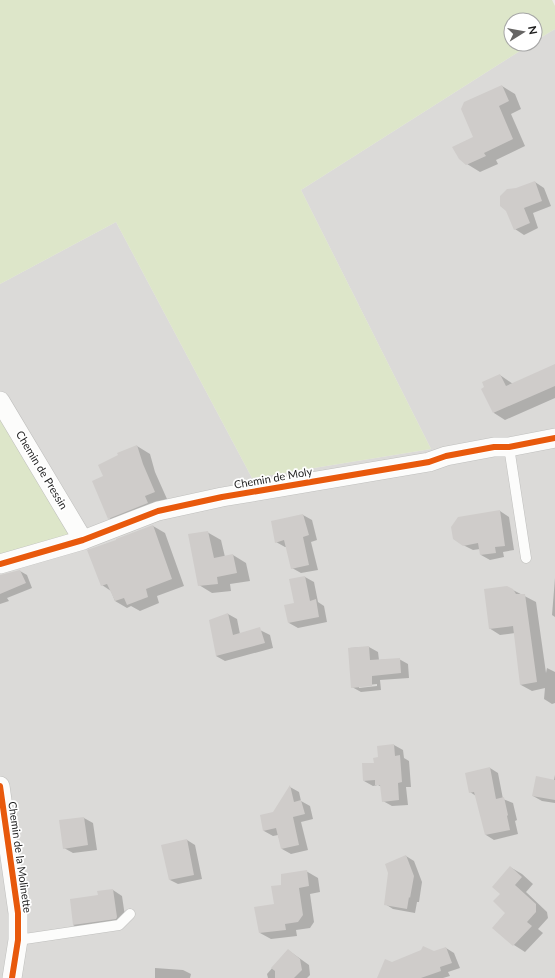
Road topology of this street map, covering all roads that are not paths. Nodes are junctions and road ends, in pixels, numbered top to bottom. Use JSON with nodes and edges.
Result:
{"nodes":[{"id":1,"x":0,"y":401,"type":"edge"},
{"id":2,"x":555,"y":438,"type":"edge"},
{"id":3,"x":509,"y":447,"type":"junction"},
{"id":4,"x":83,"y":540,"type":"junction"},
{"id":5,"x":526,"y":558,"type":"dead end"},
{"id":6,"x":0,"y":564,"type":"edge"},
{"id":7,"x":0,"y":786,"type":"edge"},
{"id":8,"x":130,"y":914,"type":"dead end"},
{"id":9,"x":18,"y":940,"type":"junction"},
{"id":10,"x":12,"y":978,"type":"edge"}],
"edges":[{"from":1,"to":4,"type":"street","name":"Chemin de Pressin"},
{"from":2,"to":3,"type":"street","name":"Chemin de Moly"},
{"from":3,"to":4,"type":"street","name":"Chemin de Moly"},
{"from":3,"to":5,"type":"lane"},
{"from":4,"to":6,"type":"street","name":"Chemin de Moly"},
{"from":7,"to":9,"type":"street","name":"Chemin de la Molinette"},
{"from":8,"to":9,"type":"lane"},
{"from":9,"to":10,"type":"street","name":"Chemin de la Molinette"}]}
